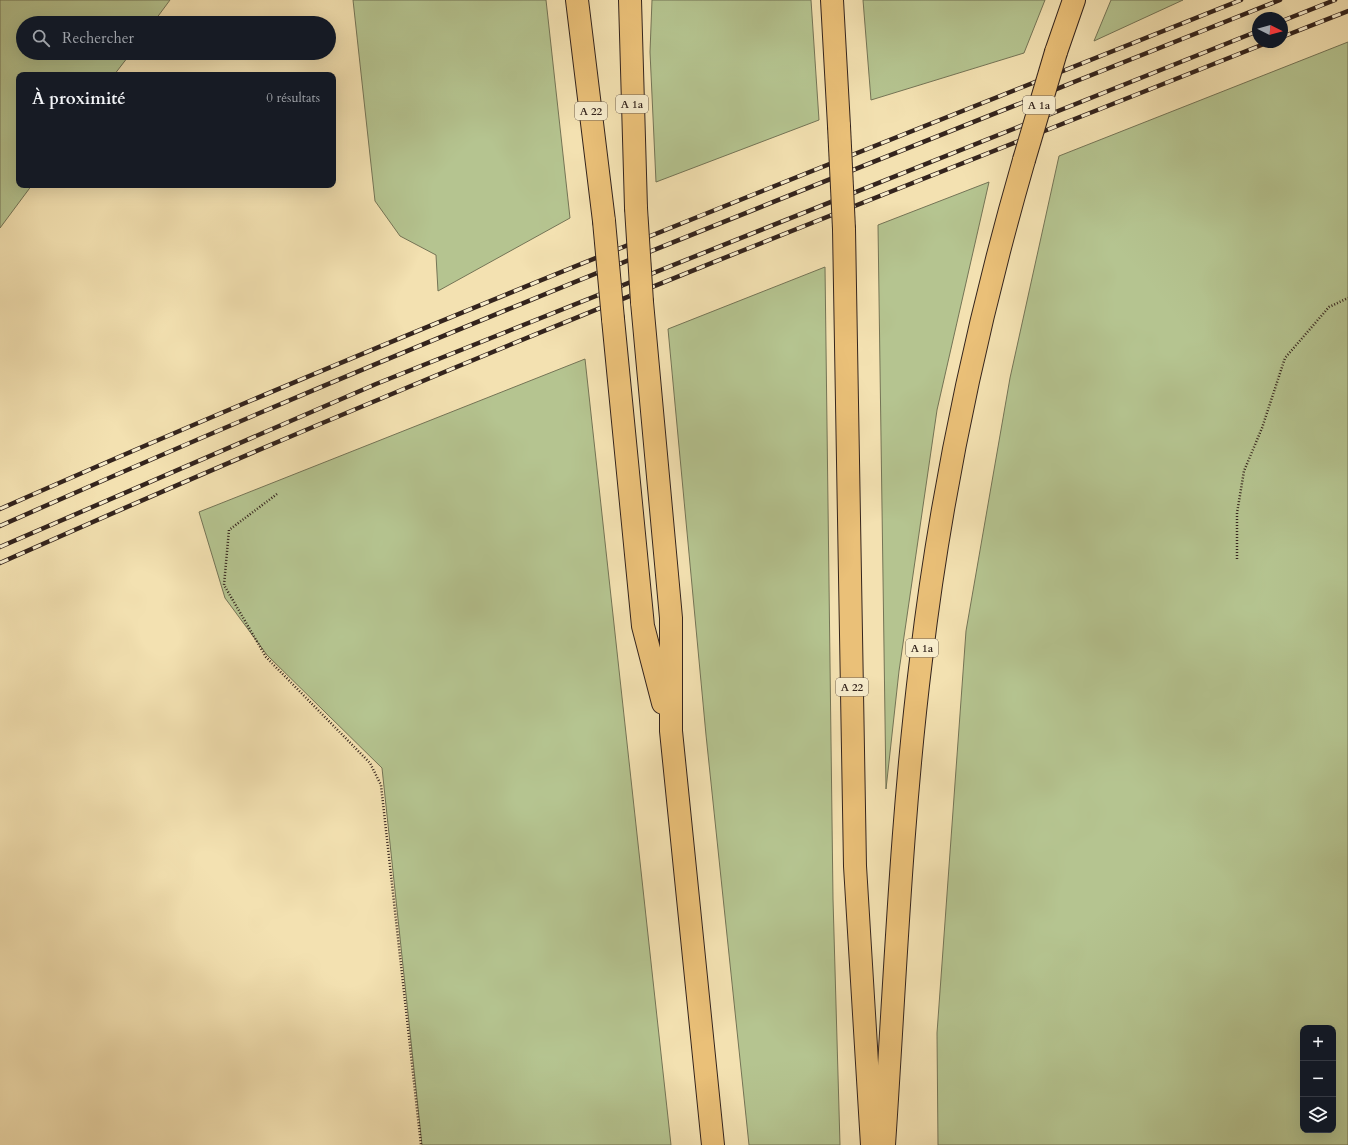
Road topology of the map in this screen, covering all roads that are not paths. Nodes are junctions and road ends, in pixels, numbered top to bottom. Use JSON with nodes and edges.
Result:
{"nodes":[{"id":1,"x":577,"y":0,"type":"edge"},
{"id":2,"x":630,"y":0,"type":"edge"},
{"id":3,"x":832,"y":0,"type":"edge"},
{"id":4,"x":1074,"y":0,"type":"edge"},
{"id":5,"x":671,"y":732,"type":"junction"},
{"id":6,"x":713,"y":1145,"type":"edge"},
{"id":7,"x":872,"y":1145,"type":"edge"},
{"id":8,"x":884,"y":1145,"type":"edge"}],
"edges":[{"from":1,"to":5,"type":"highway","number":"A 22","bridge":true},
{"from":2,"to":5,"type":"highway","number":"A 1a","bridge":true},
{"from":3,"to":7,"type":"highway","number":"A 22","bridge":true},
{"from":4,"to":8,"type":"highway","number":"A 1a","bridge":true},
{"from":5,"to":6,"type":"highway","number":"A 22"}]}
